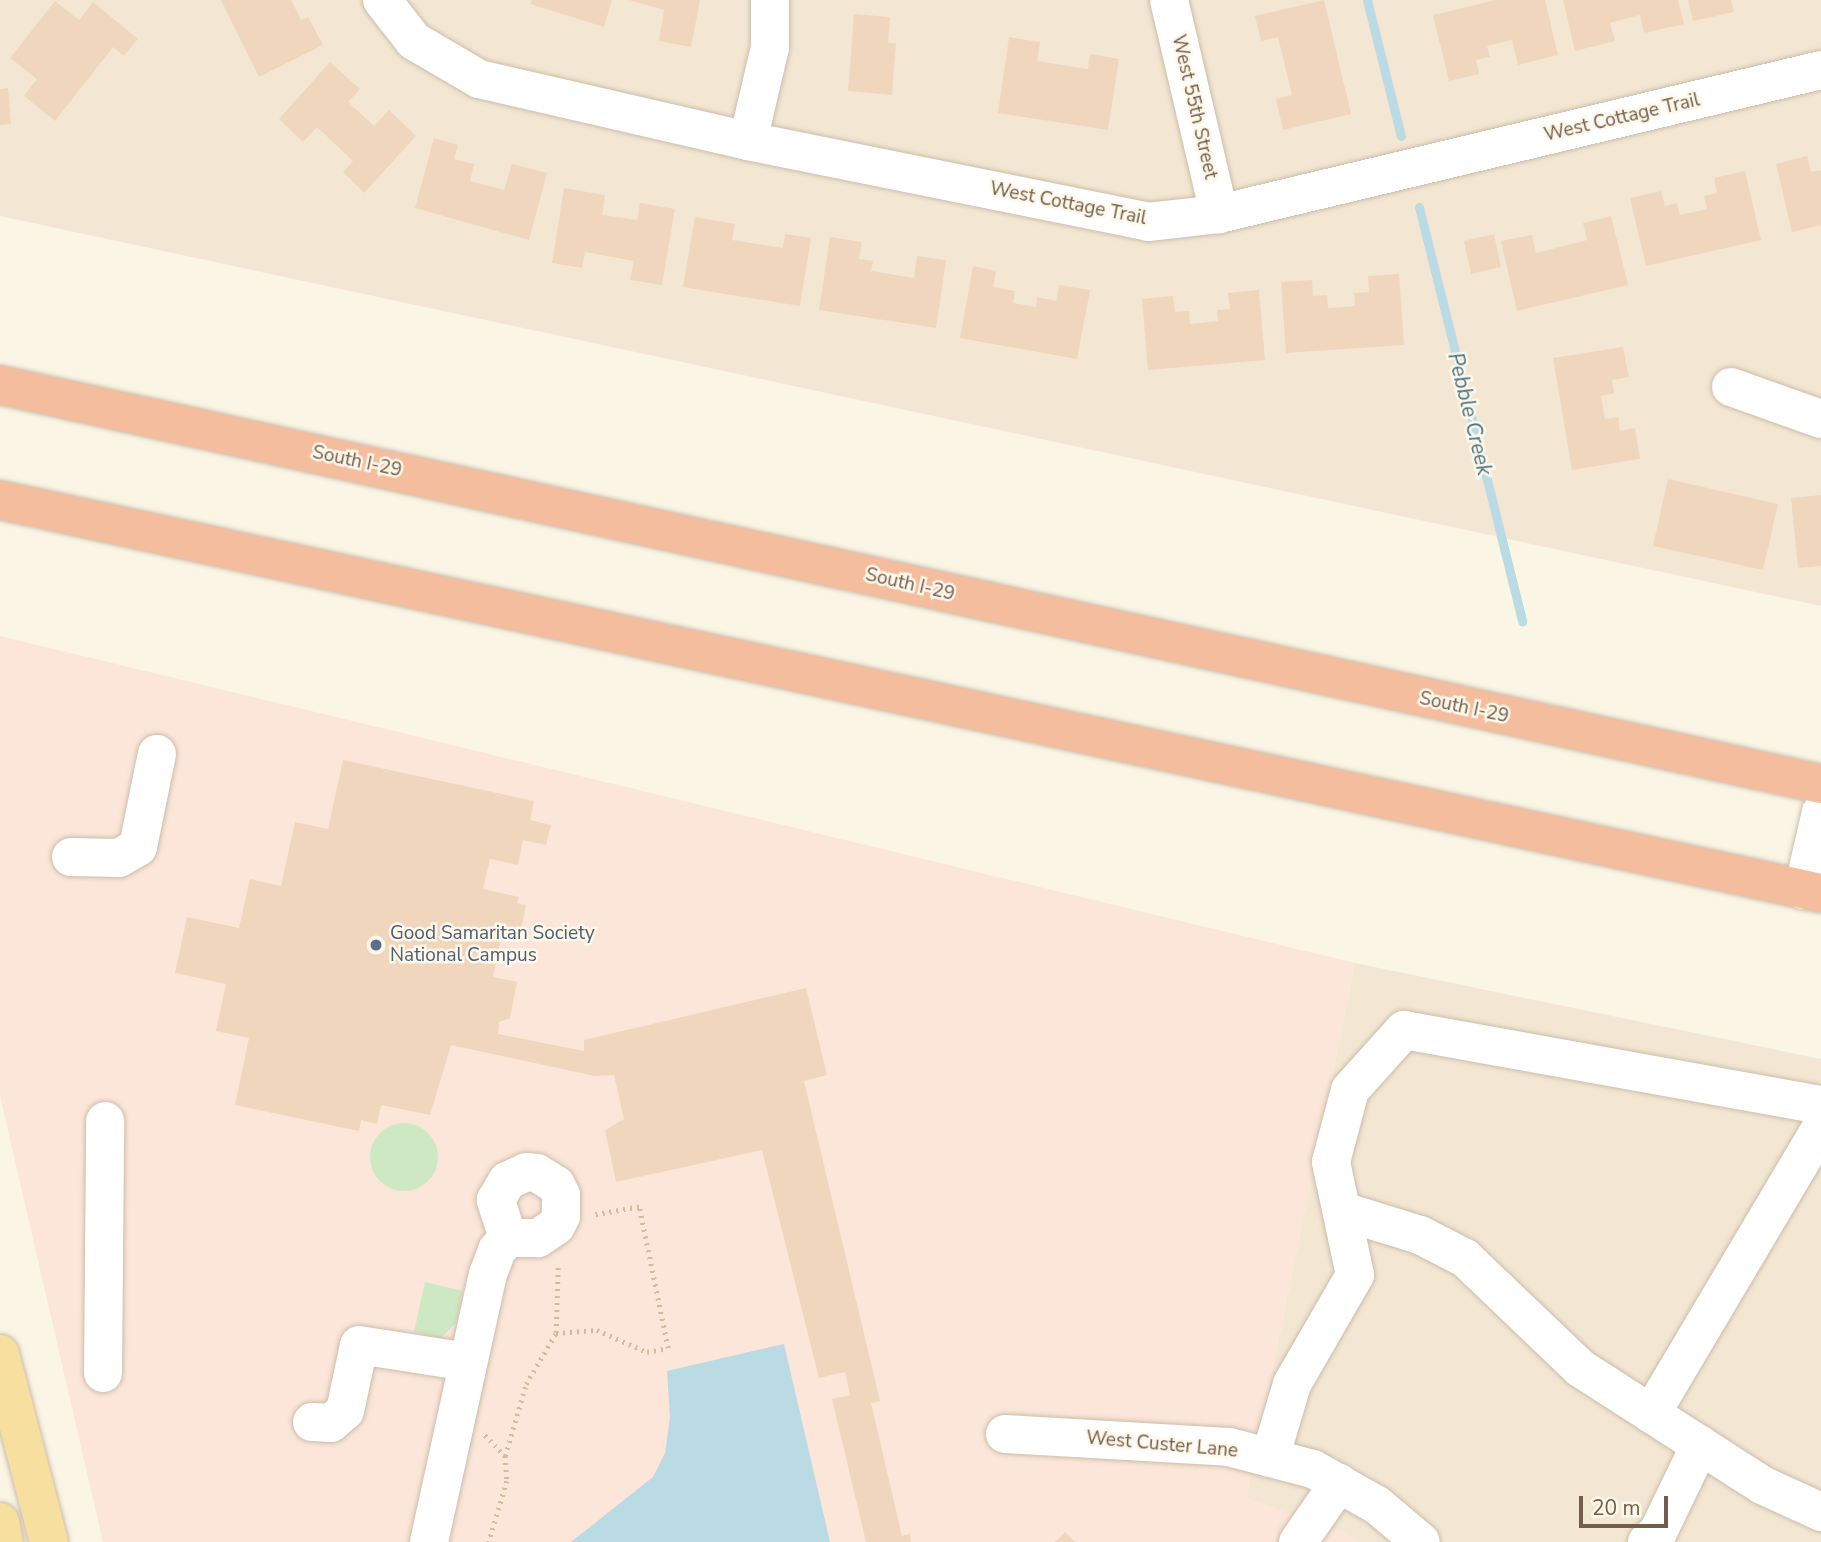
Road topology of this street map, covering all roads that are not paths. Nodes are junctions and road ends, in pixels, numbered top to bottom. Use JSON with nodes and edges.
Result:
{"nodes":[{"id":1,"x":382,"y":0,"type":"edge"},
{"id":2,"x":770,"y":0,"type":"edge"},
{"id":3,"x":1169,"y":0,"type":"edge"},
{"id":4,"x":1821,"y":70,"type":"edge"},
{"id":5,"x":748,"y":141,"type":"junction"},
{"id":6,"x":1219,"y":214,"type":"junction"},
{"id":7,"x":0,"y":385,"type":"edge"},
{"id":8,"x":1731,"y":387,"type":"dead end"},
{"id":9,"x":1821,"y":419,"type":"edge"},
{"id":10,"x":0,"y":500,"type":"edge"},
{"id":11,"x":157,"y":754,"type":"dead end"},
{"id":12,"x":1821,"y":784,"type":"edge"},
{"id":13,"x":1821,"y":812,"type":"edge"},
{"id":14,"x":71,"y":858,"type":"dead end"},
{"id":15,"x":1812,"y":891,"type":"edge"},
{"id":16,"x":1821,"y":1105,"type":"edge"},
{"id":17,"x":105,"y":1121,"type":"dead end"},
{"id":18,"x":1821,"y":1128,"type":"edge"},
{"id":19,"x":1342,"y":1211,"type":"junction"},
{"id":20,"x":508,"y":1238,"type":"dead end"},
{"id":21,"x":0,"y":1354,"type":"edge"},
{"id":22,"x":468,"y":1362,"type":"junction"},
{"id":23,"x":103,"y":1373,"type":"dead end"},
{"id":24,"x":1651,"y":1414,"type":"junction"},
{"id":25,"x":312,"y":1422,"type":"dead end"},
{"id":26,"x":1004,"y":1434,"type":"dead end"},
{"id":27,"x":1700,"y":1445,"type":"junction"},
{"id":28,"x":1270,"y":1458,"type":"junction"},
{"id":29,"x":1339,"y":1483,"type":"junction"},
{"id":30,"x":1821,"y":1512,"type":"edge"},
{"id":31,"x":0,"y":1522,"type":"edge"},
{"id":32,"x":4,"y":1542,"type":"edge"},
{"id":33,"x":49,"y":1542,"type":"edge"},
{"id":34,"x":429,"y":1542,"type":"edge"},
{"id":35,"x":1298,"y":1542,"type":"edge"},
{"id":36,"x":1421,"y":1542,"type":"edge"},
{"id":37,"x":1647,"y":1542,"type":"edge"}],
"edges":[{"from":1,"to":5,"type":"street","name":"West Cottage Trail"},
{"from":2,"to":5,"type":"street"},
{"from":3,"to":6,"type":"street","name":"West 55th Street"},
{"from":4,"to":6,"type":"street","name":"West Cottage Trail"},
{"from":5,"to":6,"type":"street","name":"West Cottage Trail"},
{"from":7,"to":12,"type":"highway","name":"South I-29"},
{"from":8,"to":9,"type":"street"},
{"from":10,"to":15,"type":"highway"},
{"from":11,"to":14,"type":"street"},
{"from":13,"to":15,"type":"street"},
{"from":16,"to":19,"type":"street"},
{"from":17,"to":23,"type":"street"},
{"from":18,"to":24,"type":"street"},
{"from":19,"to":24,"type":"street"},
{"from":19,"to":28,"type":"street"},
{"from":20,"to":22,"type":"street"},
{"from":21,"to":33,"type":"main road"},
{"from":22,"to":25,"type":"street"},
{"from":22,"to":34,"type":"street"},
{"from":24,"to":27,"type":"street"},
{"from":26,"to":28,"type":"street","name":"West Custer Lane"},
{"from":27,"to":30,"type":"street"},
{"from":27,"to":37,"type":"street"},
{"from":28,"to":29,"type":"street","name":"West Custer Lane"},
{"from":29,"to":35,"type":"street"},
{"from":29,"to":36,"type":"street","name":"West Custer Lane"},
{"from":31,"to":32,"type":"main road"}]}
